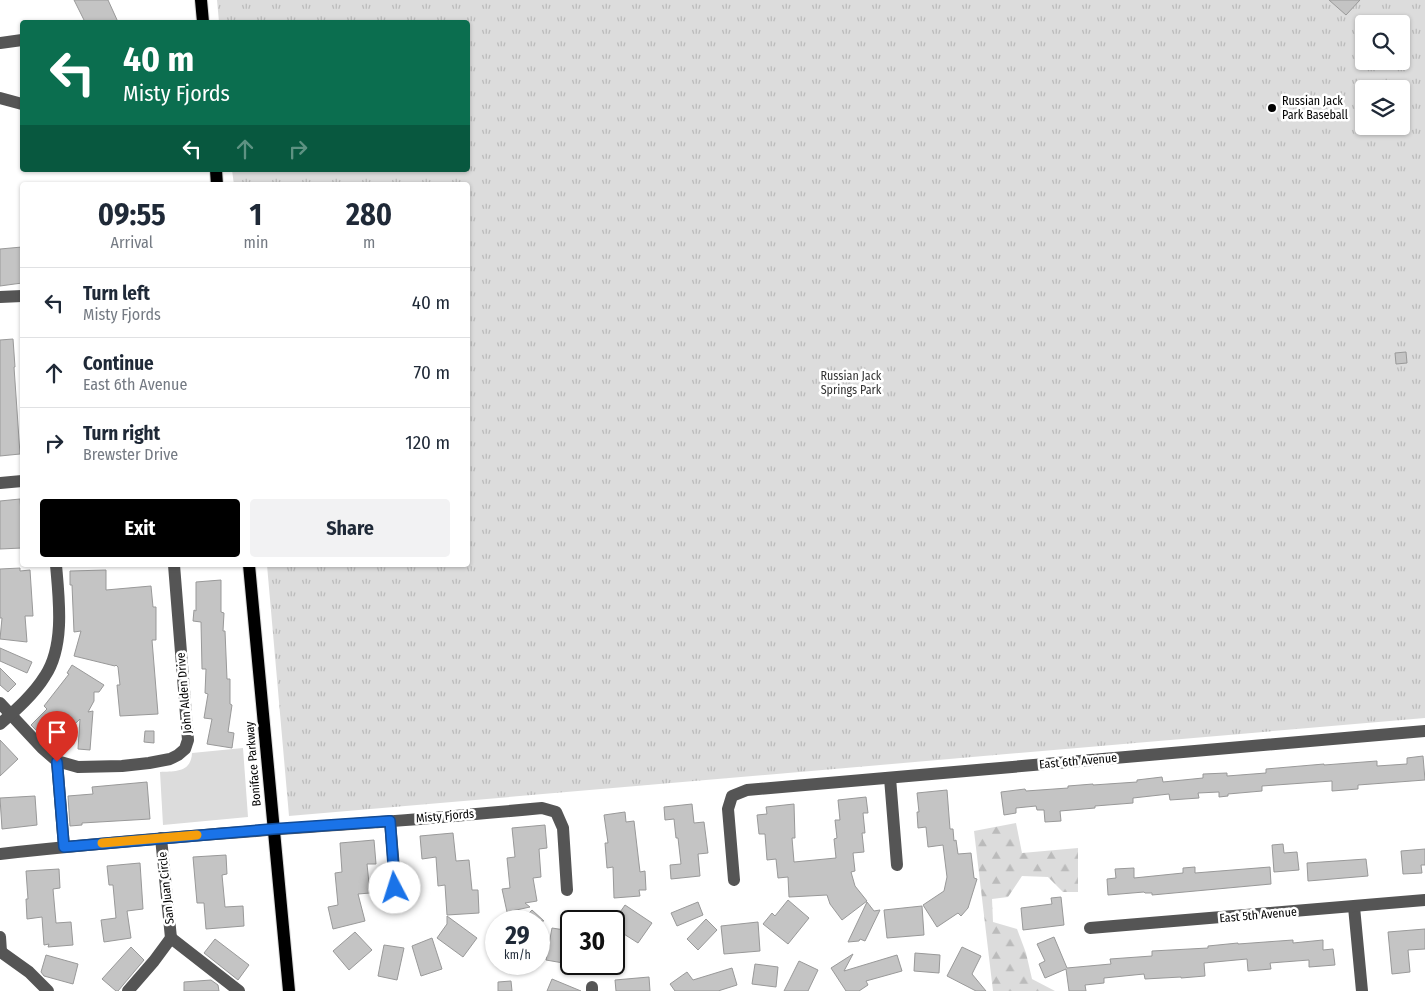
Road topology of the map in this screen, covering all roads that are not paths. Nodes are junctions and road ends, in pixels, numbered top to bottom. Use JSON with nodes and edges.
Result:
{"nodes":[{"id":1,"x":201,"y":0,"type":"edge"},
{"id":2,"x":203,"y":20,"type":"edge"},
{"id":3,"x":20,"y":40,"type":"edge"},
{"id":4,"x":0,"y":43,"type":"edge"},
{"id":5,"x":0,"y":98,"type":"edge"},
{"id":6,"x":20,"y":103,"type":"edge"},
{"id":7,"x":20,"y":296,"type":"edge"},
{"id":8,"x":0,"y":297,"type":"edge"},
{"id":9,"x":20,"y":481,"type":"edge"},
{"id":10,"x":0,"y":482,"type":"edge"},
{"id":11,"x":56,"y":567,"type":"edge"},
{"id":12,"x":174,"y":567,"type":"edge"},
{"id":13,"x":249,"y":567,"type":"edge"},
{"id":14,"x":0,"y":703,"type":"edge"},
{"id":15,"x":11,"y":714,"type":"junction"},
{"id":16,"x":0,"y":724,"type":"edge"},
{"id":17,"x":1425,"y":731,"type":"edge"},
{"id":18,"x":57,"y":762,"type":"junction"},
{"id":19,"x":890,"y":778,"type":"junction"},
{"id":20,"x":390,"y":821,"type":"junction"},
{"id":21,"x":273,"y":829,"type":"junction"},
{"id":22,"x":161,"y":838,"type":"junction"},
{"id":23,"x":64,"y":847,"type":"junction"},
{"id":24,"x":0,"y":854,"type":"edge"},
{"id":25,"x":897,"y":865,"type":"dead end"},
{"id":26,"x":734,"y":880,"type":"dead end"},
{"id":27,"x":567,"y":890,"type":"dead end"},
{"id":28,"x":1425,"y":900,"type":"edge"},
{"id":29,"x":396,"y":904,"type":"dead end"},
{"id":30,"x":1354,"y":907,"type":"junction"},
{"id":31,"x":1090,"y":928,"type":"dead end"},
{"id":32,"x":0,"y":937,"type":"edge"},
{"id":33,"x":171,"y":938,"type":"junction"},
{"id":34,"x":1,"y":953,"type":"edge"},
{"id":35,"x":48,"y":991,"type":"edge"},
{"id":36,"x":128,"y":991,"type":"edge"},
{"id":37,"x":239,"y":991,"type":"edge"},
{"id":38,"x":289,"y":991,"type":"edge"},
{"id":39,"x":1362,"y":991,"type":"edge"}],
"edges":[{"from":1,"to":2,"type":"main road"},
{"from":3,"to":4,"type":"street"},
{"from":5,"to":6,"type":"street"},
{"from":7,"to":8,"type":"street"},
{"from":9,"to":10,"type":"street"},
{"from":11,"to":15,"type":"street"},
{"from":12,"to":18,"type":"street","name":"John Alden Drive"},
{"from":13,"to":21,"type":"main road","name":"Boniface Parkway"},
{"from":14,"to":15,"type":"street"},
{"from":15,"to":16,"type":"street"},
{"from":15,"to":18,"type":"street"},
{"from":17,"to":19,"type":"street","name":"East 6th Avenue"},
{"from":18,"to":23,"type":"street"},
{"from":19,"to":25,"type":"street"},
{"from":19,"to":26,"type":"street","name":"East 6th Avenue"},
{"from":20,"to":21,"type":"street","name":"Misty Fjords"},
{"from":20,"to":27,"type":"street","name":"Misty Fjords"},
{"from":20,"to":29,"type":"street"},
{"from":21,"to":22,"type":"street"},
{"from":21,"to":38,"type":"main road","name":"Boniface Parkway"},
{"from":22,"to":23,"type":"street"},
{"from":22,"to":33,"type":"street","name":"San Juan Circle"},
{"from":23,"to":24,"type":"street"},
{"from":28,"to":30,"type":"street","name":"East 5th Avenue"},
{"from":30,"to":31,"type":"street","name":"East 5th Avenue"},
{"from":30,"to":39,"type":"street"},
{"from":32,"to":34,"type":"street"},
{"from":33,"to":36,"type":"street"},
{"from":33,"to":37,"type":"street"},
{"from":34,"to":35,"type":"street"}]}
